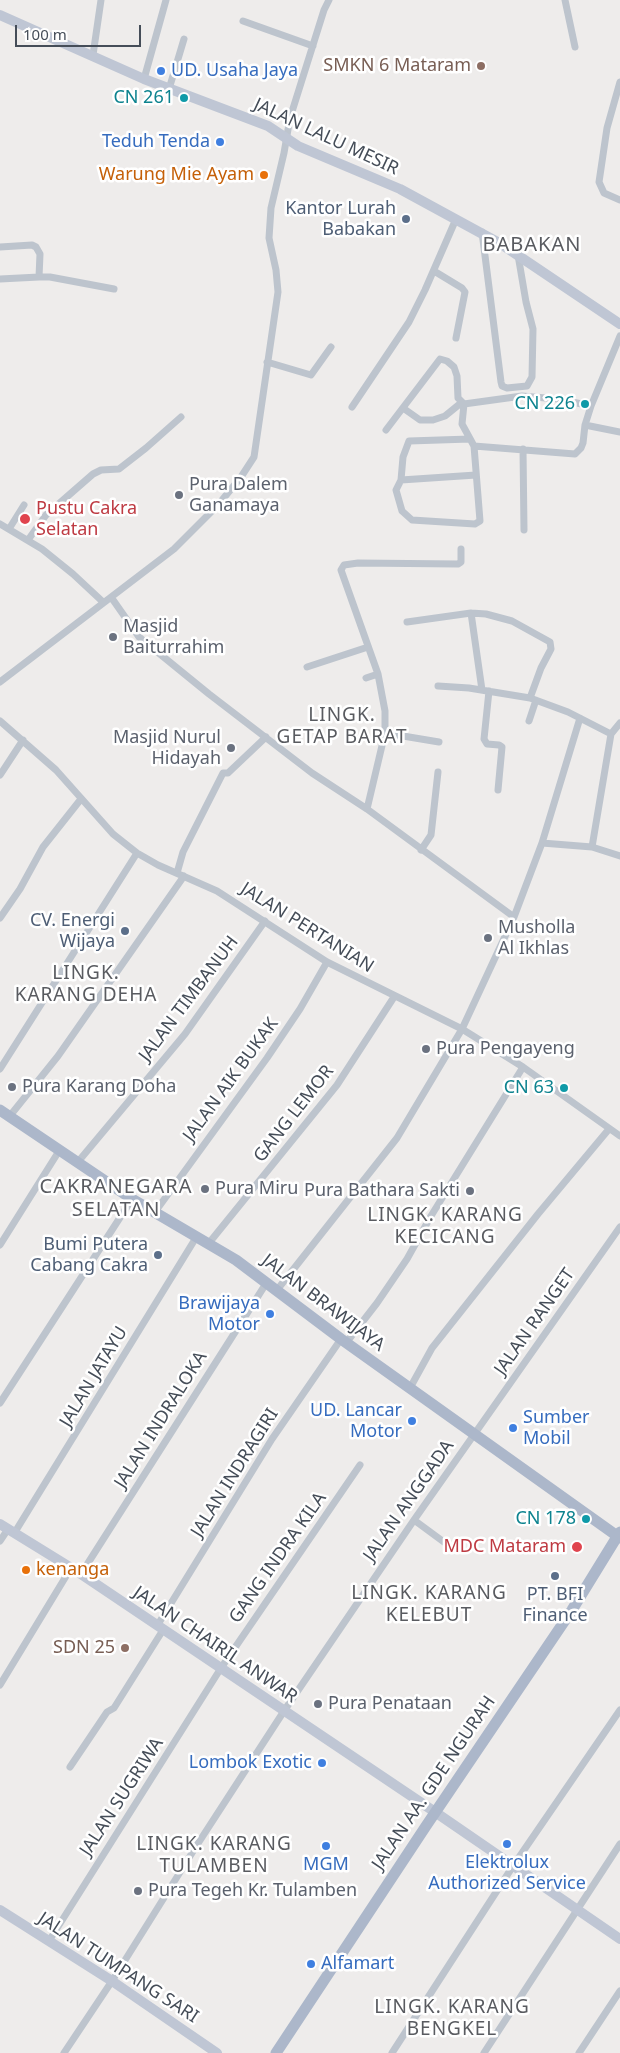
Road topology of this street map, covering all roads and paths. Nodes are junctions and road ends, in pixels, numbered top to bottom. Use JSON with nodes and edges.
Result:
{"nodes":[{"id":1,"x":101,"y":0,"type":"edge"},
{"id":2,"x":166,"y":0,"type":"edge"},
{"id":3,"x":329,"y":0,"type":"edge"},
{"id":4,"x":565,"y":0,"type":"edge"},
{"id":5,"x":0,"y":15,"type":"edge"},
{"id":6,"x":243,"y":21,"type":"dead end"},
{"id":7,"x":184,"y":39,"type":"dead end"},
{"id":8,"x":313,"y":46,"type":"junction"},
{"id":9,"x":575,"y":47,"type":"dead end"},
{"id":10,"x":93,"y":55,"type":"junction"},
{"id":11,"x":144,"y":79,"type":"junction"},
{"id":12,"x":620,"y":82,"type":"edge"},
{"id":13,"x":169,"y":89,"type":"junction"},
{"id":14,"x":287,"y":138,"type":"junction"},
{"id":15,"x":620,"y":200,"type":"edge"},
{"id":16,"x":456,"y":219,"type":"junction"},
{"id":17,"x":482,"y":232,"type":"junction"},
{"id":18,"x":0,"y":247,"type":"edge"},
{"id":19,"x":518,"y":255,"type":"junction"},
{"id":20,"x":434,"y":271,"type":"junction"},
{"id":21,"x":39,"y":277,"type":"junction"},
{"id":22,"x":0,"y":278,"type":"edge"},
{"id":23,"x":114,"y":290,"type":"dead end"},
{"id":24,"x":620,"y":324,"type":"edge"},
{"id":25,"x":620,"y":336,"type":"edge"},
{"id":26,"x":456,"y":338,"type":"dead end"},
{"id":27,"x":331,"y":347,"type":"dead end"},
{"id":28,"x":267,"y":362,"type":"junction"},
{"id":29,"x":462,"y":403,"type":"junction"},
{"id":30,"x":591,"y":406,"type":"junction"},
{"id":31,"x":352,"y":407,"type":"dead end"},
{"id":32,"x":403,"y":408,"type":"junction"},
{"id":33,"x":180,"y":417,"type":"dead end"},
{"id":34,"x":586,"y":425,"type":"junction"},
{"id":35,"x":386,"y":430,"type":"dead end"},
{"id":36,"x":620,"y":432,"type":"edge"},
{"id":37,"x":470,"y":439,"type":"junction"},
{"id":38,"x":474,"y":446,"type":"junction"},
{"id":39,"x":523,"y":449,"type":"junction"},
{"id":40,"x":476,"y":475,"type":"junction"},
{"id":41,"x":401,"y":480,"type":"junction"},
{"id":42,"x":24,"y":505,"type":"dead end"},
{"id":43,"x":0,"y":524,"type":"edge"},
{"id":44,"x":9,"y":528,"type":"junction"},
{"id":45,"x":524,"y":530,"type":"dead end"},
{"id":46,"x":28,"y":540,"type":"junction"},
{"id":47,"x":461,"y":549,"type":"dead end"},
{"id":48,"x":111,"y":597,"type":"junction"},
{"id":49,"x":103,"y":602,"type":"junction"},
{"id":50,"x":471,"y":613,"type":"junction"},
{"id":51,"x":407,"y":622,"type":"dead end"},
{"id":52,"x":368,"y":647,"type":"junction"},
{"id":53,"x":307,"y":667,"type":"dead end"},
{"id":54,"x":378,"y":674,"type":"junction"},
{"id":55,"x":366,"y":678,"type":"dead end"},
{"id":56,"x":0,"y":682,"type":"edge"},
{"id":57,"x":438,"y":686,"type":"dead end"},
{"id":58,"x":486,"y":691,"type":"junction"},
{"id":59,"x":533,"y":699,"type":"junction"},
{"id":60,"x":580,"y":718,"type":"junction"},
{"id":61,"x":0,"y":720,"type":"edge"},
{"id":62,"x":530,"y":721,"type":"dead end"},
{"id":63,"x":619,"y":726,"type":"edge"},
{"id":64,"x":385,"y":732,"type":"junction"},
{"id":65,"x":611,"y":734,"type":"junction"},
{"id":66,"x":266,"y":737,"type":"junction"},
{"id":67,"x":23,"y":740,"type":"junction"},
{"id":68,"x":439,"y":742,"type":"dead end"},
{"id":69,"x":438,"y":772,"type":"dead end"},
{"id":70,"x":0,"y":775,"type":"edge"},
{"id":71,"x":498,"y":790,"type":"dead end"},
{"id":72,"x":81,"y":799,"type":"junction"},
{"id":73,"x":366,"y":809,"type":"junction"},
{"id":74,"x":542,"y":843,"type":"junction"},
{"id":75,"x":592,"y":847,"type":"junction"},
{"id":76,"x":421,"y":850,"type":"junction"},
{"id":77,"x":136,"y":853,"type":"junction"},
{"id":78,"x":620,"y":856,"type":"edge"},
{"id":79,"x":180,"y":874,"type":"junction"},
{"id":80,"x":514,"y":917,"type":"junction"},
{"id":81,"x":0,"y":918,"type":"edge"},
{"id":82,"x":265,"y":921,"type":"junction"},
{"id":83,"x":327,"y":962,"type":"junction"},
{"id":84,"x":394,"y":997,"type":"junction"},
{"id":85,"x":462,"y":1029,"type":"junction"},
{"id":86,"x":523,"y":1067,"type":"junction"},
{"id":87,"x":0,"y":1069,"type":"edge"},
{"id":88,"x":5,"y":1114,"type":"edge"},
{"id":89,"x":609,"y":1129,"type":"junction"},
{"id":90,"x":620,"y":1136,"type":"edge"},
{"id":91,"x":59,"y":1151,"type":"junction"},
{"id":92,"x":77,"y":1163,"type":"junction"},
{"id":93,"x":132,"y":1199,"type":"junction"},
{"id":94,"x":155,"y":1212,"type":"junction"},
{"id":95,"x":620,"y":1227,"type":"edge"},
{"id":96,"x":197,"y":1236,"type":"junction"},
{"id":97,"x":209,"y":1243,"type":"junction"},
{"id":98,"x":0,"y":1245,"type":"edge"},
{"id":99,"x":267,"y":1282,"type":"junction"},
{"id":100,"x":277,"y":1290,"type":"junction"},
{"id":101,"x":343,"y":1341,"type":"junction"},
{"id":102,"x":410,"y":1388,"type":"junction"},
{"id":103,"x":0,"y":1403,"type":"edge"},
{"id":104,"x":474,"y":1434,"type":"junction"},
{"id":105,"x":360,"y":1465,"type":"dead end"},
{"id":106,"x":414,"y":1520,"type":"junction"},
{"id":107,"x":8,"y":1528,"type":"edge"},
{"id":108,"x":619,"y":1535,"type":"edge"},
{"id":109,"x":0,"y":1542,"type":"edge"},
{"id":110,"x":452,"y":1548,"type":"dead end"},
{"id":111,"x":72,"y":1568,"type":"junction"},
{"id":112,"x":81,"y":1574,"type":"junction"},
{"id":113,"x":160,"y":1628,"type":"junction"},
{"id":114,"x":221,"y":1668,"type":"junction"},
{"id":115,"x":0,"y":1685,"type":"edge"},
{"id":116,"x":620,"y":1710,"type":"edge"},
{"id":117,"x":284,"y":1711,"type":"junction"},
{"id":118,"x":70,"y":1767,"type":"dead end"},
{"id":119,"x":435,"y":1812,"type":"junction"},
{"id":120,"x":620,"y":1844,"type":"edge"},
{"id":121,"x":514,"y":1866,"type":"junction"},
{"id":122,"x":0,"y":1910,"type":"edge"},
{"id":123,"x":577,"y":1910,"type":"junction"},
{"id":124,"x":620,"y":1939,"type":"edge"},
{"id":125,"x":49,"y":1941,"type":"junction"},
{"id":126,"x":112,"y":1981,"type":"junction"},
{"id":127,"x":620,"y":1991,"type":"edge"},
{"id":128,"x":64,"y":2053,"type":"edge"},
{"id":129,"x":217,"y":2053,"type":"edge"},
{"id":130,"x":276,"y":2053,"type":"edge"},
{"id":131,"x":392,"y":2053,"type":"edge"},
{"id":132,"x":484,"y":2053,"type":"edge"},
{"id":133,"x":579,"y":2053,"type":"edge"}],
"edges":[{"from":1,"to":10,"type":"street"},
{"from":2,"to":11,"type":"street"},
{"from":3,"to":8,"type":"street"},
{"from":4,"to":9,"type":"street"},
{"from":5,"to":10,"type":"street","name":"JALAN LALU MESIR"},
{"from":6,"to":8,"type":"street"},
{"from":7,"to":13,"type":"street"},
{"from":8,"to":14,"type":"street"},
{"from":10,"to":11,"type":"street","name":"JALAN LALU MESIR"},
{"from":11,"to":13,"type":"street","name":"JALAN LALU MESIR"},
{"from":12,"to":15,"type":"street"},
{"from":13,"to":14,"type":"street","name":"JALAN LALU MESIR"},
{"from":14,"to":16,"type":"street","name":"JALAN LALU MESIR"},
{"from":14,"to":28,"type":"street"},
{"from":16,"to":17,"type":"street","name":"JALAN LALU MESIR"},
{"from":16,"to":20,"type":"street"},
{"from":17,"to":19,"type":"street","name":"JALAN LALU MESIR"},
{"from":17,"to":19,"type":"street"},
{"from":18,"to":21,"type":"street"},
{"from":19,"to":24,"type":"street","name":"JALAN LALU MESIR"},
{"from":20,"to":26,"type":"street"},
{"from":20,"to":31,"type":"street"},
{"from":21,"to":22,"type":"street"},
{"from":21,"to":23,"type":"street"},
{"from":25,"to":30,"type":"street"},
{"from":27,"to":28,"type":"street"},
{"from":28,"to":48,"type":"street"},
{"from":29,"to":30,"type":"street"},
{"from":29,"to":32,"type":"street"},
{"from":29,"to":32,"type":"street"},
{"from":29,"to":37,"type":"street"},
{"from":30,"to":34,"type":"street"},
{"from":32,"to":35,"type":"street"},
{"from":33,"to":46,"type":"street"},
{"from":34,"to":36,"type":"street"},
{"from":34,"to":39,"type":"street"},
{"from":37,"to":38,"type":"street"},
{"from":37,"to":41,"type":"street"},
{"from":38,"to":39,"type":"street"},
{"from":38,"to":40,"type":"street"},
{"from":39,"to":45,"type":"street"},
{"from":40,"to":41,"type":"street"},
{"from":40,"to":41,"type":"street"},
{"from":42,"to":44,"type":"street"},
{"from":43,"to":44,"type":"street"},
{"from":44,"to":46,"type":"street"},
{"from":46,"to":49,"type":"street"},
{"from":47,"to":52,"type":"street"},
{"from":48,"to":49,"type":"street"},
{"from":48,"to":66,"type":"street"},
{"from":49,"to":56,"type":"street"},
{"from":50,"to":51,"type":"street"},
{"from":50,"to":58,"type":"street"},
{"from":50,"to":59,"type":"street"},
{"from":52,"to":53,"type":"street"},
{"from":52,"to":54,"type":"street"},
{"from":54,"to":55,"type":"street"},
{"from":54,"to":64,"type":"street"},
{"from":57,"to":58,"type":"street"},
{"from":58,"to":59,"type":"street"},
{"from":58,"to":71,"type":"street"},
{"from":59,"to":60,"type":"street"},
{"from":59,"to":62,"type":"street"},
{"from":60,"to":65,"type":"street"},
{"from":60,"to":74,"type":"street"},
{"from":61,"to":67,"type":"street","name":"JALAN PERTANIAN"},
{"from":63,"to":65,"type":"street"},
{"from":64,"to":68,"type":"street"},
{"from":64,"to":73,"type":"street"},
{"from":65,"to":75,"type":"street"},
{"from":66,"to":73,"type":"street"},
{"from":66,"to":79,"type":"street"},
{"from":67,"to":70,"type":"street"},
{"from":67,"to":72,"type":"street","name":"JALAN PERTANIAN"},
{"from":69,"to":76,"type":"street"},
{"from":72,"to":77,"type":"street","name":"JALAN PERTANIAN"},
{"from":72,"to":81,"type":"street"},
{"from":73,"to":76,"type":"street"},
{"from":74,"to":75,"type":"street"},
{"from":74,"to":80,"type":"street"},
{"from":75,"to":78,"type":"street"},
{"from":76,"to":80,"type":"street"},
{"from":77,"to":79,"type":"street","name":"JALAN PERTANIAN"},
{"from":77,"to":87,"type":"street"},
{"from":79,"to":82,"type":"street","name":"JALAN PERTANIAN"},
{"from":79,"to":88,"type":"street"},
{"from":80,"to":85,"type":"street"},
{"from":82,"to":83,"type":"street","name":"JALAN PERTANIAN"},
{"from":82,"to":92,"type":"street","name":"JALAN TIMBANUH"},
{"from":83,"to":84,"type":"street","name":"JALAN PERTANIAN"},
{"from":83,"to":94,"type":"street","name":"JALAN AIK BUKAK"},
{"from":84,"to":85,"type":"street","name":"JALAN PERTANIAN"},
{"from":84,"to":97,"type":"street","name":"GANG LEMOR"},
{"from":85,"to":86,"type":"street","name":"JALAN PERTANIAN"},
{"from":85,"to":100,"type":"street"},
{"from":86,"to":89,"type":"street","name":"JALAN PERTANIAN"},
{"from":86,"to":101,"type":"street","name":"JALAN INDRAGIRI"},
{"from":88,"to":91,"type":"main road","name":"JALAN BRAWIJAYA"},
{"from":89,"to":90,"type":"street","name":"JALAN PERTANIAN"},
{"from":89,"to":102,"type":"street"},
{"from":91,"to":92,"type":"main road","name":"JALAN BRAWIJAYA"},
{"from":91,"to":98,"type":"street"},
{"from":92,"to":93,"type":"main road","name":"JALAN BRAWIJAYA"},
{"from":93,"to":94,"type":"main road","name":"JALAN BRAWIJAYA"},
{"from":93,"to":103,"type":"street"},
{"from":94,"to":96,"type":"main road","name":"JALAN BRAWIJAYA"},
{"from":95,"to":104,"type":"street","name":"JALAN RANGET"},
{"from":96,"to":97,"type":"main road","name":"JALAN BRAWIJAYA"},
{"from":96,"to":107,"type":"street","name":"JALAN JATAYU"},
{"from":97,"to":99,"type":"main road","name":"JALAN BRAWIJAYA"},
{"from":99,"to":100,"type":"main road","name":"JALAN BRAWIJAYA"},
{"from":99,"to":112,"type":"street","name":"JALAN INDRALOKA"},
{"from":100,"to":101,"type":"main road","name":"JALAN BRAWIJAYA"},
{"from":101,"to":102,"type":"main road","name":"JALAN BRAWIJAYA"},
{"from":101,"to":113,"type":"street","name":"JALAN INDRAGIRI"},
{"from":102,"to":104,"type":"main road","name":"JALAN BRAWIJAYA"},
{"from":104,"to":106,"type":"street","name":"JALAN ANGGADA"},
{"from":104,"to":108,"type":"main road","name":"JALAN BRAWIJAYA"},
{"from":105,"to":114,"type":"street","name":"GANG INDRA KILA"},
{"from":106,"to":110,"type":"street"},
{"from":106,"to":117,"type":"street","name":"JALAN ANGGADA"},
{"from":107,"to":109,"type":"street","name":"JALAN JATAYU"},
{"from":107,"to":111,"type":"street","name":"JALAN CHAIRIL ANWAR"},
{"from":108,"to":119,"type":"main road","name":"JALAN AA. GDE NGURAH"},
{"from":111,"to":112,"type":"street","name":"JALAN CHAIRIL ANWAR"},
{"from":111,"to":115,"type":"street"},
{"from":112,"to":113,"type":"street","name":"JALAN CHAIRIL ANWAR"},
{"from":113,"to":114,"type":"street","name":"JALAN CHAIRIL ANWAR"},
{"from":113,"to":118,"type":"street","name":"JALAN INDRAGIRI"},
{"from":114,"to":117,"type":"street","name":"JALAN CHAIRIL ANWAR"},
{"from":114,"to":125,"type":"street","name":"JALAN SUGRIWA"},
{"from":116,"to":121,"type":"street"},
{"from":117,"to":119,"type":"street","name":"JALAN CHAIRIL ANWAR"},
{"from":117,"to":126,"type":"street","name":"JALAN ANGGADA"},
{"from":119,"to":121,"type":"street","name":"JALAN CHAIRIL ANWAR"},
{"from":119,"to":130,"type":"main road","name":"JALAN AA. GDE NGURAH"},
{"from":120,"to":123,"type":"street"},
{"from":121,"to":123,"type":"street","name":"JALAN CHAIRIL ANWAR"},
{"from":121,"to":131,"type":"street"},
{"from":122,"to":125,"type":"street","name":"JALAN TUMPANG SARI"},
{"from":123,"to":124,"type":"street","name":"JALAN CHAIRIL ANWAR"},
{"from":123,"to":132,"type":"street"},
{"from":125,"to":126,"type":"street","name":"JALAN TUMPANG SARI"},
{"from":126,"to":128,"type":"street","name":"JALAN ANGGADA"},
{"from":126,"to":129,"type":"street","name":"JALAN TUMPANG SARI"},
{"from":127,"to":133,"type":"street"}]}
